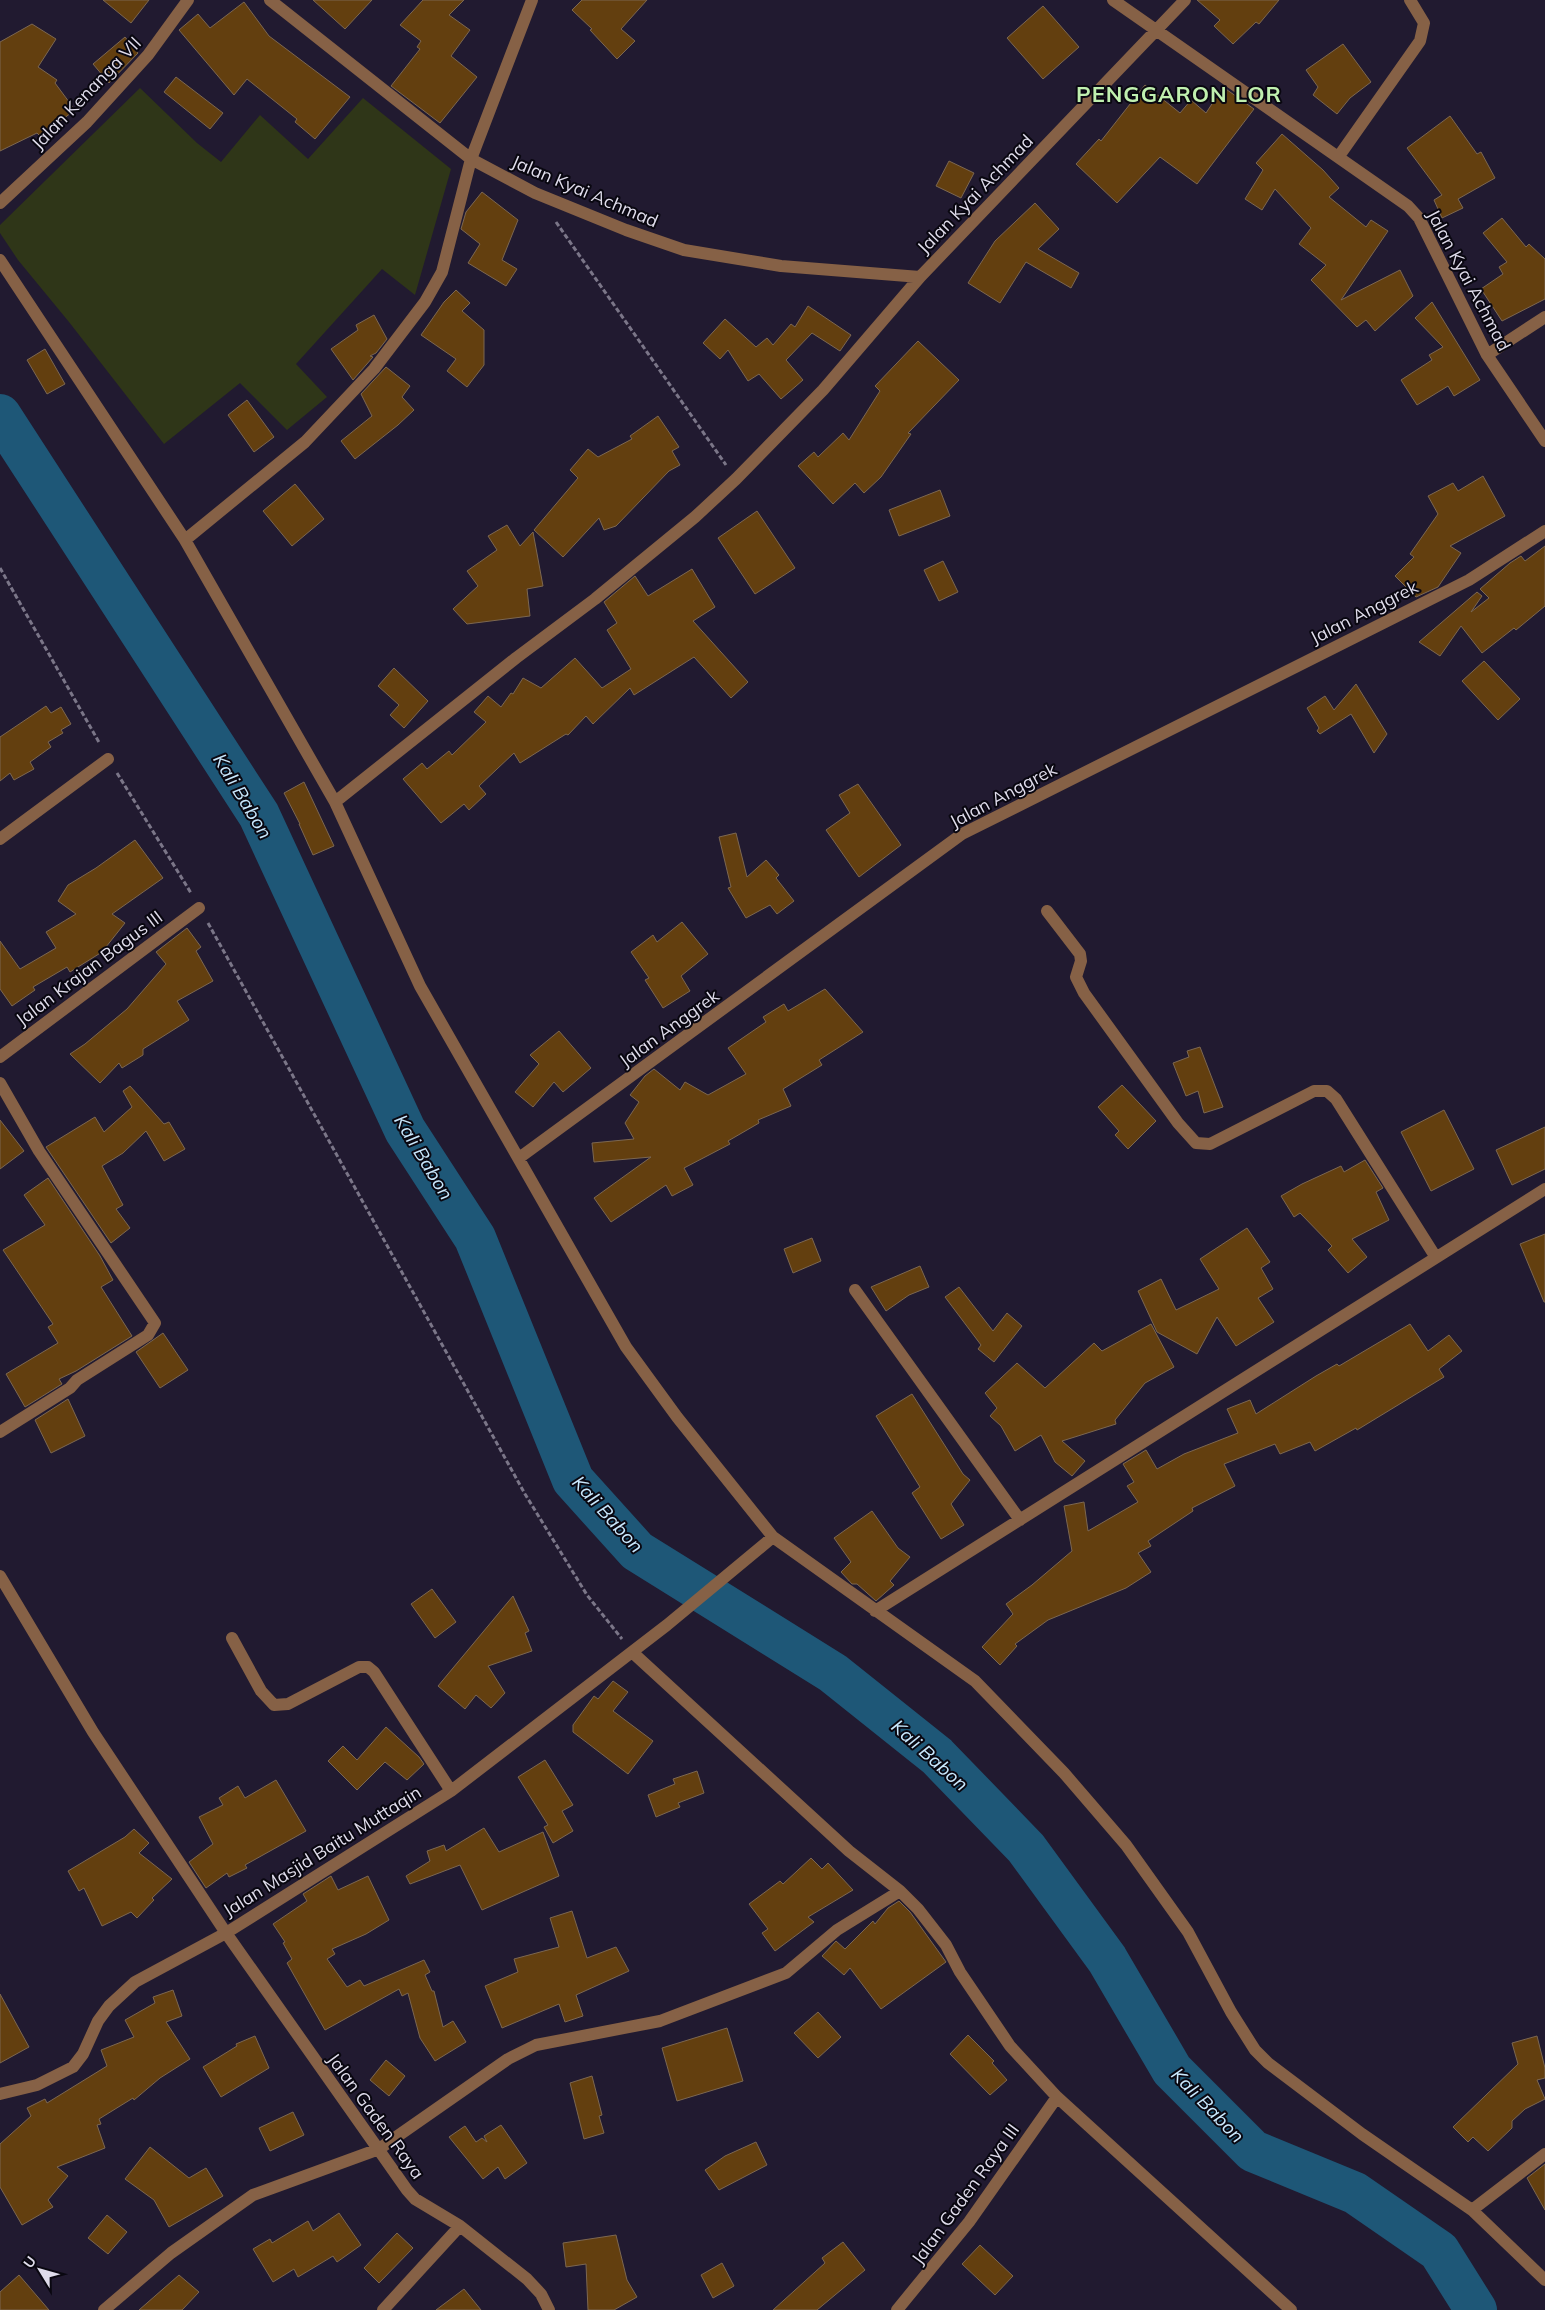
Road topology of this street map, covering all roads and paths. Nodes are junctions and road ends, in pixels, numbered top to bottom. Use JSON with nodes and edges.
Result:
{"nodes":[{"id":1,"x":188,"y":0,"type":"edge"},
{"id":2,"x":270,"y":0,"type":"edge"},
{"id":3,"x":532,"y":0,"type":"edge"},
{"id":4,"x":1113,"y":0,"type":"edge"},
{"id":5,"x":1185,"y":0,"type":"edge"},
{"id":6,"x":1410,"y":0,"type":"edge"},
{"id":7,"x":1156,"y":31,"type":"junction"},
{"id":8,"x":1339,"y":156,"type":"junction"},
{"id":9,"x":471,"y":159,"type":"junction"},
{"id":10,"x":0,"y":203,"type":"edge"},
{"id":11,"x":552,"y":217,"type":"dead end"},
{"id":12,"x":0,"y":260,"type":"edge"},
{"id":13,"x":920,"y":277,"type":"junction"},
{"id":14,"x":1545,"y":317,"type":"edge"},
{"id":15,"x":1487,"y":354,"type":"junction"},
{"id":16,"x":1545,"y":441,"type":"edge"},
{"id":17,"x":736,"y":479,"type":"junction"},
{"id":18,"x":1545,"y":532,"type":"edge"},
{"id":19,"x":185,"y":540,"type":"junction"},
{"id":20,"x":0,"y":568,"type":"edge"},
{"id":21,"x":108,"y":758,"type":"junction"},
{"id":22,"x":335,"y":802,"type":"junction"},
{"id":23,"x":0,"y":839,"type":"edge"},
{"id":24,"x":199,"y":908,"type":"junction"},
{"id":25,"x":1047,"y":911,"type":"dead end"},
{"id":26,"x":0,"y":1057,"type":"edge"},
{"id":27,"x":0,"y":1084,"type":"edge"},
{"id":28,"x":519,"y":1158,"type":"junction"},
{"id":29,"x":1545,"y":1189,"type":"edge"},
{"id":30,"x":1435,"y":1256,"type":"junction"},
{"id":31,"x":855,"y":1290,"type":"dead end"},
{"id":32,"x":0,"y":1432,"type":"edge"},
{"id":33,"x":1020,"y":1520,"type":"junction"},
{"id":34,"x":773,"y":1537,"type":"junction"},
{"id":35,"x":0,"y":1576,"type":"edge"},
{"id":36,"x":875,"y":1611,"type":"junction"},
{"id":37,"x":232,"y":1638,"type":"dead end"},
{"id":38,"x":632,"y":1652,"type":"junction"},
{"id":39,"x":452,"y":1791,"type":"junction"},
{"id":40,"x":900,"y":1891,"type":"junction"},
{"id":41,"x":226,"y":1933,"type":"junction"},
{"id":42,"x":0,"y":2094,"type":"edge"},
{"id":43,"x":1057,"y":2097,"type":"junction"},
{"id":44,"x":379,"y":2149,"type":"junction"},
{"id":45,"x":1545,"y":2154,"type":"edge"},
{"id":46,"x":1472,"y":2210,"type":"junction"},
{"id":47,"x":460,"y":2226,"type":"junction"},
{"id":48,"x":1545,"y":2280,"type":"edge"},
{"id":49,"x":104,"y":2310,"type":"edge"},
{"id":50,"x":383,"y":2310,"type":"edge"},
{"id":51,"x":549,"y":2310,"type":"edge"},
{"id":52,"x":897,"y":2310,"type":"edge"},
{"id":53,"x":1291,"y":2310,"type":"edge"}],
"edges":[{"from":1,"to":10,"type":"street","name":"Jalan Kenanga VII"},
{"from":2,"to":9,"type":"street","name":"Jalan Kyai Achmad"},
{"from":3,"to":9,"type":"street"},
{"from":4,"to":7,"type":"street"},
{"from":5,"to":7,"type":"street"},
{"from":6,"to":8,"type":"street"},
{"from":7,"to":8,"type":"street","name":"Jalan Kyai Achmad"},
{"from":7,"to":13,"type":"street","name":"Jalan Kyai Achmad"},
{"from":8,"to":15,"type":"street","name":"Jalan Kyai Achmad"},
{"from":9,"to":13,"type":"street","name":"Jalan Kyai Achmad"},
{"from":9,"to":19,"type":"street"},
{"from":11,"to":17,"type":"path"},
{"from":12,"to":19,"type":"street"},
{"from":13,"to":17,"type":"street"},
{"from":14,"to":15,"type":"street"},
{"from":15,"to":16,"type":"street","name":"Jalan Kyai Achmad"},
{"from":17,"to":22,"type":"street"},
{"from":18,"to":28,"type":"street","name":"Jalan Anggrek"},
{"from":19,"to":22,"type":"street"},
{"from":20,"to":21,"type":"path"},
{"from":21,"to":23,"type":"street"},
{"from":21,"to":24,"type":"path"},
{"from":22,"to":28,"type":"street"},
{"from":24,"to":26,"type":"street","name":"Jalan Krajan Bagus III"},
{"from":24,"to":38,"type":"path"},
{"from":25,"to":30,"type":"street"},
{"from":27,"to":32,"type":"street"},
{"from":28,"to":34,"type":"street"},
{"from":29,"to":30,"type":"street"},
{"from":30,"to":33,"type":"street"},
{"from":31,"to":33,"type":"street"},
{"from":33,"to":36,"type":"street"},
{"from":34,"to":36,"type":"street"},
{"from":34,"to":38,"type":"street","name":"Jalan Masjid Baitu Muttaqin"},
{"from":35,"to":41,"type":"street","name":"Jalan Gaden Raya"},
{"from":36,"to":46,"type":"street"},
{"from":37,"to":39,"type":"street"},
{"from":38,"to":39,"type":"street","name":"Jalan Masjid Baitu Muttaqin"},
{"from":38,"to":40,"type":"street"},
{"from":39,"to":41,"type":"street","name":"Jalan Masjid Baitu Muttaqin"},
{"from":40,"to":43,"type":"street"},
{"from":40,"to":44,"type":"street"},
{"from":41,"to":42,"type":"street","name":"Jalan Masjid Baitu Muttaqin"},
{"from":41,"to":44,"type":"street","name":"Jalan Gaden Raya"},
{"from":43,"to":52,"type":"street","name":"Jalan Gaden Raya III"},
{"from":43,"to":53,"type":"street"},
{"from":44,"to":47,"type":"street","name":"Jalan Gaden Raya"},
{"from":44,"to":49,"type":"street"},
{"from":45,"to":46,"type":"street"},
{"from":46,"to":48,"type":"street"},
{"from":47,"to":50,"type":"street"},
{"from":47,"to":51,"type":"street","name":"Jalan Gaden Raya"}]}
